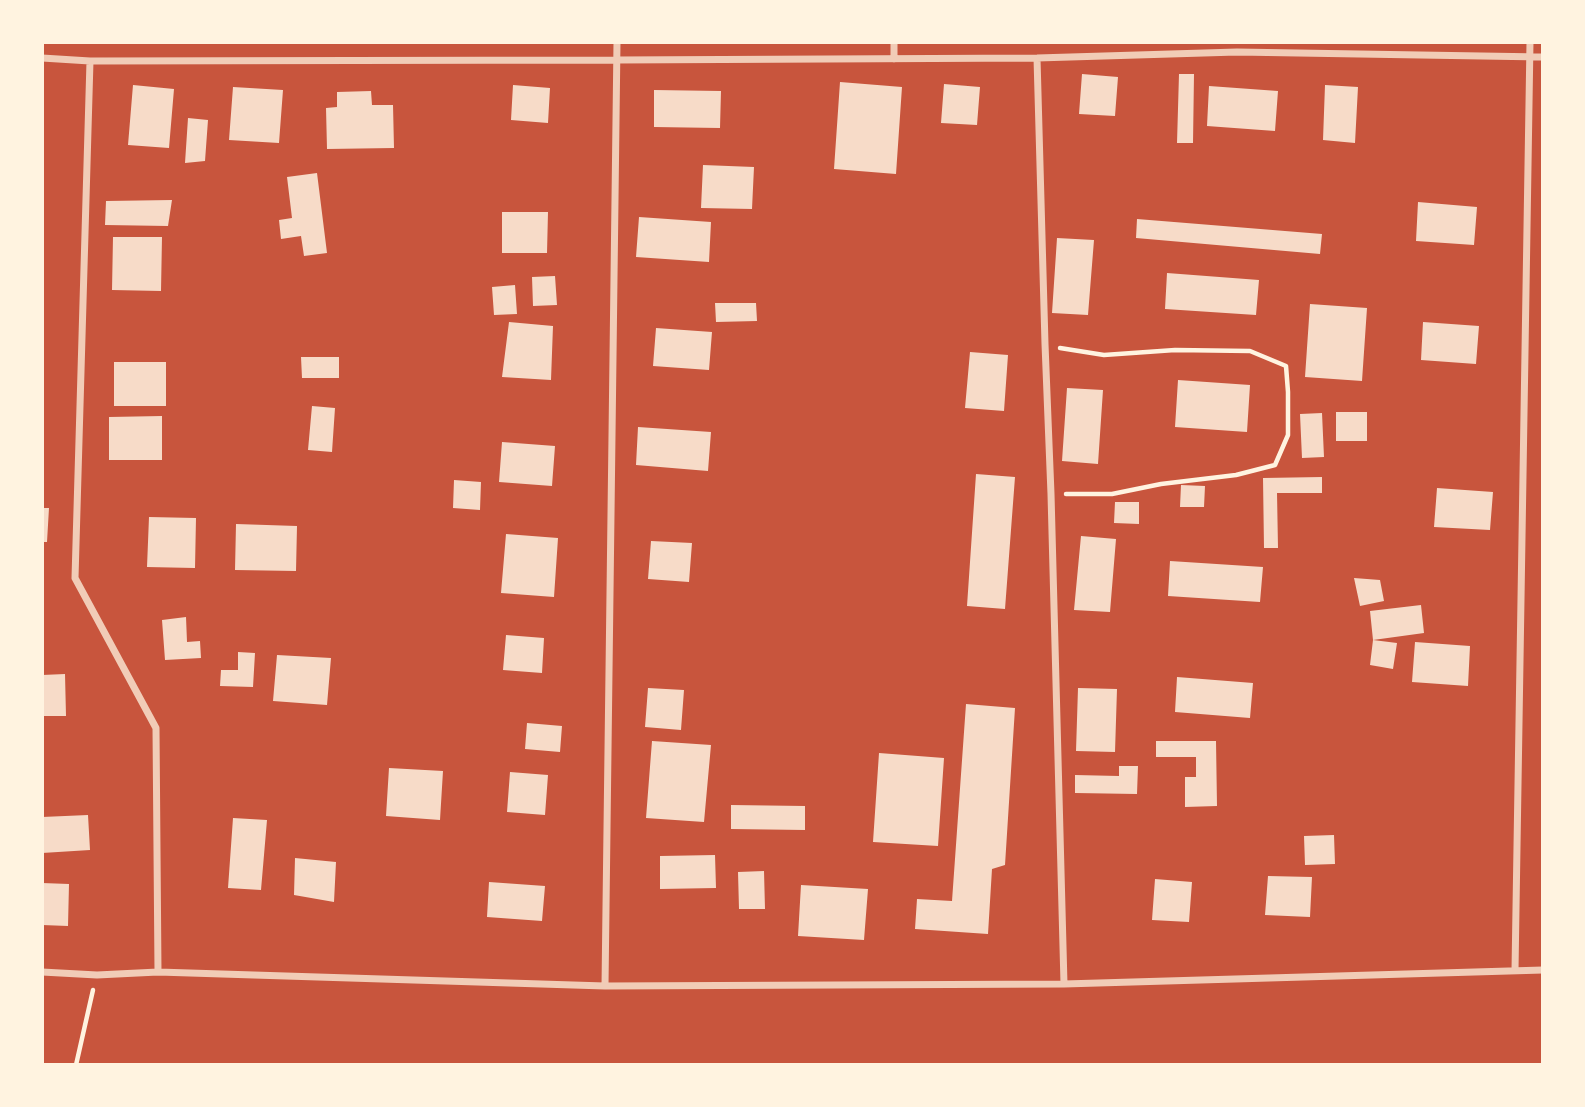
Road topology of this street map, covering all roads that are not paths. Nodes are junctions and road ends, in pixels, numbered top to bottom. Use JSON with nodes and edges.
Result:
{"nodes":[{"id":1,"x":617,"y":42,"type":"edge"},
{"id":2,"x":894,"y":42,"type":"edge"},
{"id":3,"x":1236,"y":42,"type":"edge"},
{"id":4,"x":1530,"y":42,"type":"edge"},
{"id":5,"x":1237,"y":52,"type":"junction"},
{"id":6,"x":1530,"y":57,"type":"junction"},
{"id":7,"x":1543,"y":57,"type":"edge"},
{"id":8,"x":42,"y":58,"type":"edge"},
{"id":9,"x":1037,"y":58,"type":"junction"},
{"id":10,"x":894,"y":59,"type":"junction"},
{"id":11,"x":617,"y":60,"type":"junction"},
{"id":12,"x":90,"y":61,"type":"junction"},
{"id":13,"x":1515,"y":970,"type":"junction"},
{"id":14,"x":1543,"y":970,"type":"edge"},
{"id":15,"x":42,"y":972,"type":"edge"},
{"id":16,"x":158,"y":972,"type":"junction"},
{"id":17,"x":1064,"y":984,"type":"junction"},
{"id":18,"x":605,"y":986,"type":"junction"}],
"edges":[{"from":1,"to":11,"type":"street"},
{"from":2,"to":10,"type":"street"},
{"from":3,"to":5,"type":"street"},
{"from":4,"to":6,"type":"street"},
{"from":5,"to":6,"type":"street"},
{"from":5,"to":9,"type":"street"},
{"from":6,"to":7,"type":"street"},
{"from":6,"to":13,"type":"street"},
{"from":8,"to":12,"type":"street"},
{"from":9,"to":10,"type":"street"},
{"from":9,"to":17,"type":"street"},
{"from":10,"to":11,"type":"street"},
{"from":11,"to":12,"type":"street"},
{"from":11,"to":18,"type":"street"},
{"from":12,"to":16,"type":"street"},
{"from":13,"to":14,"type":"street"},
{"from":13,"to":17,"type":"street"},
{"from":15,"to":16,"type":"street"},
{"from":16,"to":18,"type":"street"},
{"from":17,"to":18,"type":"street"}]}
